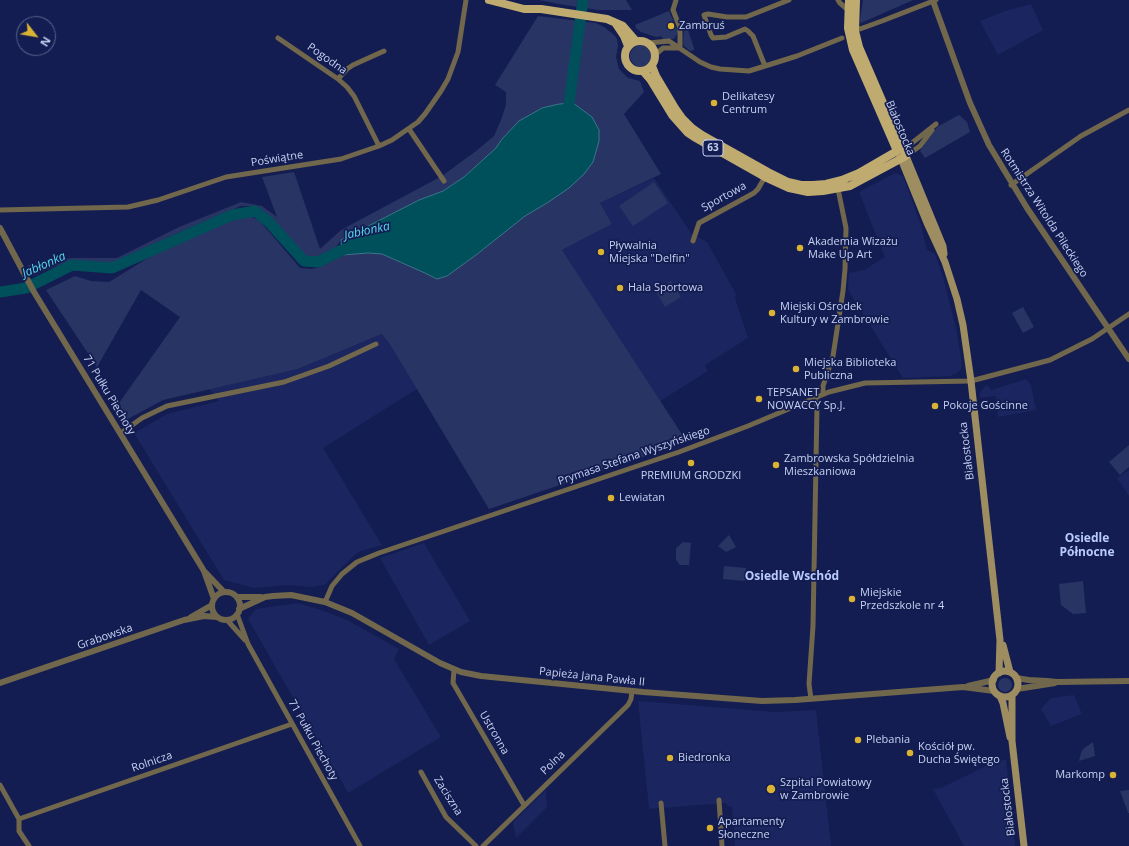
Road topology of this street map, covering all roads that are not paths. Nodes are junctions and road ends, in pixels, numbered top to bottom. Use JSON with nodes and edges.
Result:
{"nodes":[{"id":1,"x":466,"y":0,"type":"edge"},
{"id":2,"x":489,"y":0,"type":"edge"},
{"id":3,"x":510,"y":0,"type":"edge"},
{"id":4,"x":789,"y":0,"type":"edge"},
{"id":5,"x":838,"y":0,"type":"edge"},
{"id":6,"x":849,"y":0,"type":"edge"},
{"id":7,"x":856,"y":0,"type":"edge"},
{"id":8,"x":934,"y":0,"type":"edge"},
{"id":9,"x":675,"y":2,"type":"edge"},
{"id":10,"x":541,"y":9,"type":"junction"},
{"id":11,"x":848,"y":10,"type":"junction"},
{"id":12,"x":614,"y":21,"type":"junction"},
{"id":13,"x":855,"y":28,"type":"junction"},
{"id":14,"x":278,"y":38,"type":"dead end"},
{"id":15,"x":842,"y":38,"type":"dead end"},
{"id":16,"x":636,"y":41,"type":"junction"},
{"id":17,"x":649,"y":43,"type":"junction"},
{"id":18,"x":628,"y":46,"type":"junction"},
{"id":19,"x":680,"y":48,"type":"junction"},
{"id":20,"x":384,"y":51,"type":"dead end"},
{"id":21,"x":656,"y":54,"type":"junction"},
{"id":22,"x":652,"y":66,"type":"junction"},
{"id":23,"x":765,"y":66,"type":"junction"},
{"id":24,"x":643,"y":71,"type":"junction"},
{"id":25,"x":338,"y":79,"type":"junction"},
{"id":26,"x":1129,"y":110,"type":"edge"},
{"id":27,"x":409,"y":129,"type":"junction"},
{"id":28,"x":378,"y":146,"type":"junction"},
{"id":29,"x":900,"y":149,"type":"junction"},
{"id":30,"x":903,"y":158,"type":"junction"},
{"id":31,"x":766,"y":175,"type":"junction"},
{"id":32,"x":444,"y":181,"type":"dead end"},
{"id":33,"x":1012,"y":185,"type":"junction"},
{"id":34,"x":838,"y":189,"type":"junction"},
{"id":35,"x":0,"y":210,"type":"edge"},
{"id":36,"x":0,"y":228,"type":"edge"},
{"id":37,"x":693,"y":241,"type":"dead end"},
{"id":38,"x":1129,"y":314,"type":"edge"},
{"id":39,"x":1108,"y":329,"type":"junction"},
{"id":40,"x":376,"y":344,"type":"dead end"},
{"id":41,"x":1129,"y":359,"type":"edge"},
{"id":42,"x":971,"y":382,"type":"junction"},
{"id":43,"x":823,"y":394,"type":"junction"},
{"id":44,"x":815,"y":397,"type":"junction"},
{"id":45,"x":121,"y":433,"type":"junction"},
{"id":46,"x":204,"y":571,"type":"junction"},
{"id":47,"x":224,"y":592,"type":"junction"},
{"id":48,"x":237,"y":597,"type":"junction"},
{"id":49,"x":264,"y":597,"type":"junction"},
{"id":50,"x":214,"y":599,"type":"junction"},
{"id":51,"x":325,"y":602,"type":"junction"},
{"id":52,"x":212,"y":605,"type":"junction"},
{"id":53,"x":238,"y":612,"type":"junction"},
{"id":54,"x":217,"y":617,"type":"junction"},
{"id":55,"x":184,"y":620,"type":"junction"},
{"id":56,"x":227,"y":620,"type":"junction"},
{"id":57,"x":1000,"y":640,"type":"junction"},
{"id":58,"x":248,"y":644,"type":"junction"},
{"id":59,"x":454,"y":670,"type":"junction"},
{"id":60,"x":1010,"y":672,"type":"junction"},
{"id":61,"x":999,"y":673,"type":"junction"},
{"id":62,"x":1016,"y":678,"type":"junction"},
{"id":63,"x":994,"y":680,"type":"junction"},
{"id":64,"x":1129,"y":681,"type":"edge"},
{"id":65,"x":1057,"y":682,"type":"junction"},
{"id":66,"x":0,"y":683,"type":"edge"},
{"id":67,"x":963,"y":688,"type":"junction"},
{"id":68,"x":632,"y":691,"type":"junction"},
{"id":69,"x":1014,"y":692,"type":"junction"},
{"id":70,"x":997,"y":693,"type":"junction"},
{"id":71,"x":811,"y":699,"type":"junction"},
{"id":72,"x":292,"y":724,"type":"junction"},
{"id":73,"x":1012,"y":741,"type":"junction"},
{"id":74,"x":421,"y":772,"type":"dead end"},
{"id":75,"x":0,"y":785,"type":"edge"},
{"id":76,"x":719,"y":800,"type":"dead end"},
{"id":77,"x":661,"y":803,"type":"dead end"},
{"id":78,"x":524,"y":805,"type":"junction"},
{"id":79,"x":19,"y":819,"type":"junction"},
{"id":80,"x":29,"y":846,"type":"edge"},
{"id":81,"x":360,"y":846,"type":"edge"},
{"id":82,"x":476,"y":846,"type":"edge"},
{"id":83,"x":483,"y":846,"type":"edge"},
{"id":84,"x":665,"y":846,"type":"edge"},
{"id":85,"x":722,"y":846,"type":"edge"},
{"id":86,"x":1024,"y":846,"type":"edge"}],
"edges":[{"from":1,"to":27,"type":"street","name":"Poświątne"},
{"from":2,"to":10,"type":"main road"},
{"from":3,"to":10,"type":"main road"},
{"from":4,"to":23,"type":"street"},
{"from":5,"to":11,"type":"street"},
{"from":6,"to":11,"type":"main road","name":"Białostocka"},
{"from":7,"to":13,"type":"main road","name":"Białostocka"},
{"from":8,"to":13,"type":"street"},
{"from":8,"to":33,"type":"street","name":"Rotmistrza Witolda Pileckiego"},
{"from":9,"to":19,"type":"street"},
{"from":10,"to":12,"type":"main road"},
{"from":11,"to":29,"type":"main road","name":"Białostocka"},
{"from":12,"to":16,"type":"main road"},
{"from":12,"to":18,"type":"main road","number":"63"},
{"from":13,"to":29,"type":"main road","name":"Białostocka"},
{"from":14,"to":25,"type":"street","name":"Pogodna"},
{"from":15,"to":23,"type":"street"},
{"from":16,"to":17,"type":"main road"},
{"from":16,"to":18,"type":"main road"},
{"from":17,"to":19,"type":"street"},
{"from":17,"to":21,"type":"main road"},
{"from":18,"to":24,"type":"main road","number":"63"},
{"from":19,"to":21,"type":"street"},
{"from":19,"to":23,"type":"street"},
{"from":20,"to":25,"type":"street"},
{"from":21,"to":22,"type":"main road"},
{"from":22,"to":24,"type":"main road"},
{"from":22,"to":31,"type":"main road","number":"63"},
{"from":24,"to":31,"type":"main road","number":"63"},
{"from":25,"to":28,"type":"street","name":"Pogodna"},
{"from":26,"to":33,"type":"street"},
{"from":27,"to":28,"type":"street","name":"Poświątne"},
{"from":27,"to":32,"type":"street"},
{"from":28,"to":35,"type":"street","name":"Poświątne"},
{"from":29,"to":30,"type":"main road","name":"Białostocka"},
{"from":29,"to":30,"type":"street"},
{"from":29,"to":31,"type":"main road","number":"63"},
{"from":30,"to":34,"type":"main road","number":"63"},
{"from":30,"to":42,"type":"main road","name":"Białostocka"},
{"from":31,"to":34,"type":"main road","number":"63"},
{"from":31,"to":37,"type":"street","name":"Sportowa"},
{"from":33,"to":39,"type":"street","name":"Rotmistrza Witolda Pileckiego"},
{"from":34,"to":43,"type":"street"},
{"from":36,"to":45,"type":"street","name":"71 Pułku Piechoty"},
{"from":38,"to":39,"type":"street","name":"Prymasa Stefana Wyszyńskiego"},
{"from":39,"to":41,"type":"street","name":"Rotmistrza Witolda Pileckiego"},
{"from":39,"to":42,"type":"street","name":"Prymasa Stefana Wyszyńskiego"},
{"from":40,"to":45,"type":"street"},
{"from":42,"to":43,"type":"street","name":"Prymasa Stefana Wyszyńskiego"},
{"from":42,"to":57,"type":"main road","name":"Białostocka"},
{"from":43,"to":44,"type":"street","name":"Prymasa Stefana Wyszyńskiego"},
{"from":44,"to":51,"type":"street","name":"Prymasa Stefana Wyszyńskiego"},
{"from":44,"to":71,"type":"street"},
{"from":45,"to":46,"type":"street","name":"71 Pułku Piechoty"},
{"from":46,"to":47,"type":"street","name":"71 Pułku Piechoty"},
{"from":46,"to":50,"type":"street","name":"71 Pułku Piechoty"},
{"from":47,"to":48,"type":"street"},
{"from":47,"to":50,"type":"street"},
{"from":48,"to":49,"type":"street"},
{"from":48,"to":53,"type":"street"},
{"from":49,"to":51,"type":"street","name":"Papieża Jana Pawła II"},
{"from":49,"to":53,"type":"street","name":"Papieża Jana Pawła II"},
{"from":50,"to":52,"type":"street"},
{"from":51,"to":59,"type":"street","name":"Papieża Jana Pawła II"},
{"from":52,"to":54,"type":"street"},
{"from":52,"to":55,"type":"street"},
{"from":53,"to":56,"type":"street"},
{"from":53,"to":58,"type":"street","name":"71 Pułku Piechoty"},
{"from":54,"to":55,"type":"street","name":"Grabowska"},
{"from":54,"to":56,"type":"street"},
{"from":55,"to":66,"type":"street","name":"Grabowska"},
{"from":56,"to":58,"type":"street","name":"71 Pułku Piechoty"},
{"from":57,"to":60,"type":"main road","name":"Białostocka"},
{"from":57,"to":61,"type":"main road","name":"Białostocka"},
{"from":58,"to":72,"type":"street","name":"71 Pułku Piechoty"},
{"from":59,"to":68,"type":"street","name":"Papieża Jana Pawła II"},
{"from":59,"to":78,"type":"street","name":"Ustronna"},
{"from":60,"to":61,"type":"main road"},
{"from":60,"to":62,"type":"main road"},
{"from":61,"to":63,"type":"main road"},
{"from":62,"to":65,"type":"street"},
{"from":62,"to":69,"type":"main road"},
{"from":63,"to":67,"type":"street","name":"Papieża Jana Pawła II"},
{"from":63,"to":70,"type":"main road"},
{"from":64,"to":65,"type":"street"},
{"from":65,"to":69,"type":"street"},
{"from":67,"to":70,"type":"street","name":"Papieża Jana Pawła II"},
{"from":67,"to":71,"type":"street","name":"Papieża Jana Pawła II"},
{"from":68,"to":71,"type":"street","name":"Papieża Jana Pawła II"},
{"from":68,"to":78,"type":"street","name":"Polna"},
{"from":69,"to":70,"type":"main road"},
{"from":69,"to":73,"type":"main road","name":"Białostocka"},
{"from":70,"to":73,"type":"main road","name":"Białostocka"},
{"from":72,"to":79,"type":"street","name":"Rolnicza"},
{"from":72,"to":81,"type":"street","name":"71 Pułku Piechoty"},
{"from":73,"to":86,"type":"main road","name":"Białostocka"},
{"from":74,"to":82,"type":"street","name":"Zaciszna"},
{"from":75,"to":79,"type":"street"},
{"from":76,"to":85,"type":"street"},
{"from":77,"to":84,"type":"street"},
{"from":78,"to":83,"type":"street","name":"Polna"},
{"from":79,"to":80,"type":"street"}]}
